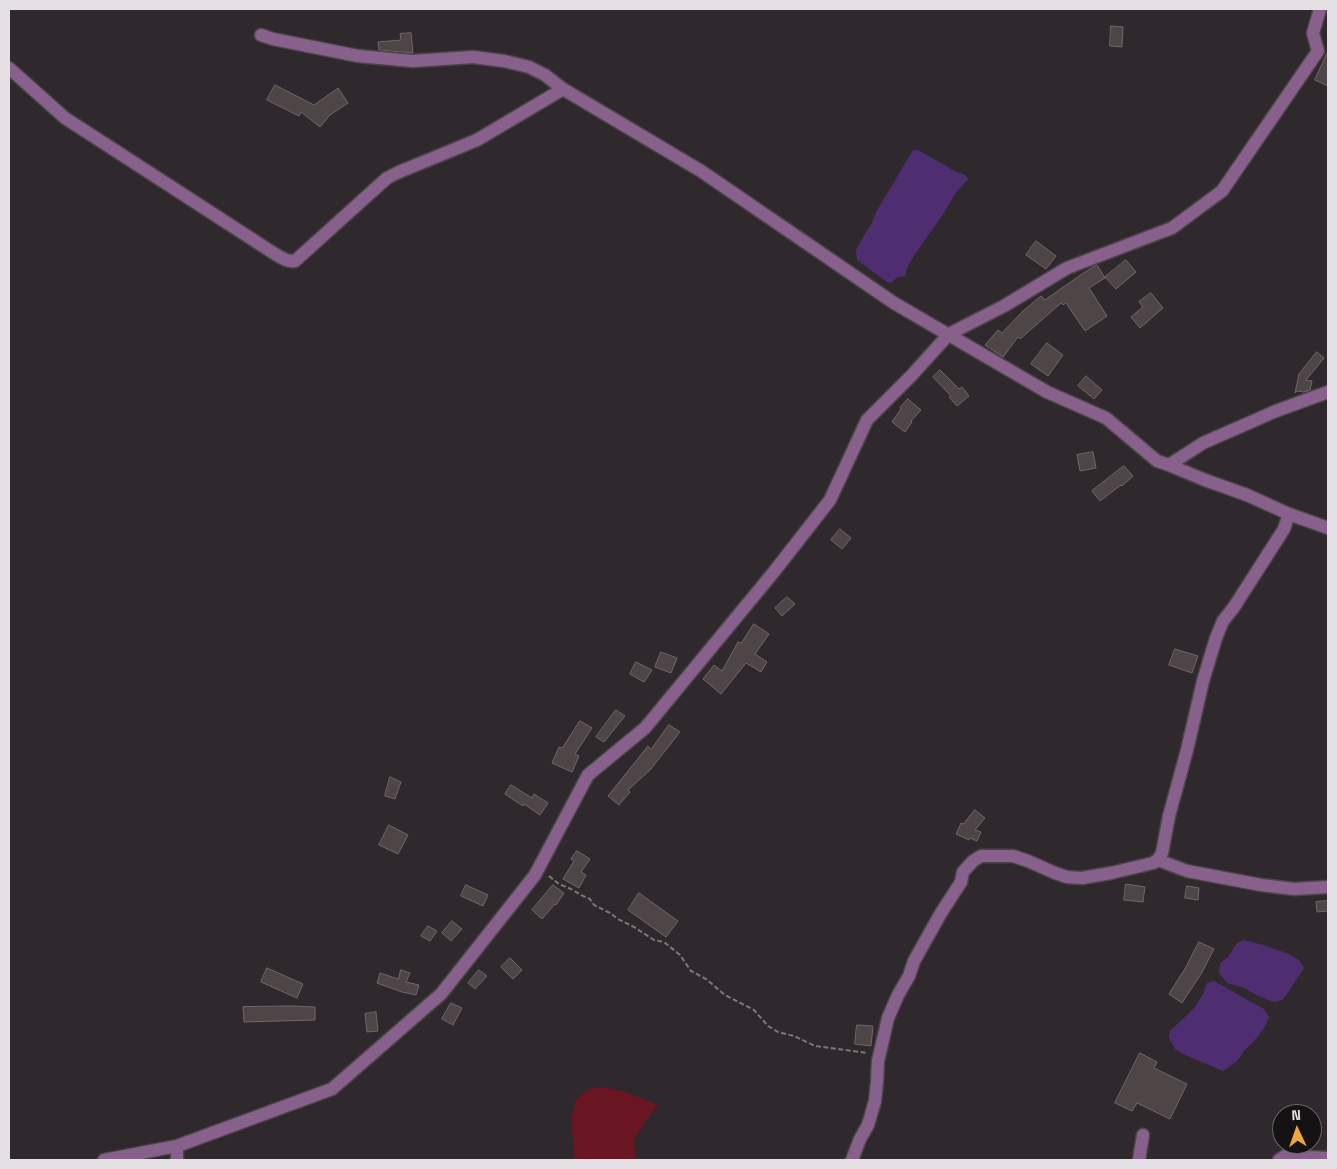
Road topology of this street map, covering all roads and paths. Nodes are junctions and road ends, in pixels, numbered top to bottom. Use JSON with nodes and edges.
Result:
{"nodes":[{"id":1,"x":1320,"y":9,"type":"edge"},
{"id":2,"x":261,"y":35,"type":"dead end"},
{"id":3,"x":9,"y":68,"type":"edge"},
{"id":4,"x":562,"y":90,"type":"junction"},
{"id":5,"x":949,"y":334,"type":"junction"},
{"id":6,"x":1328,"y":392,"type":"edge"},
{"id":7,"x":1170,"y":465,"type":"junction"},
{"id":8,"x":1289,"y":514,"type":"junction"},
{"id":9,"x":1328,"y":528,"type":"edge"},
{"id":10,"x":1158,"y":860,"type":"junction"},
{"id":11,"x":538,"y":870,"type":"junction"},
{"id":12,"x":1328,"y":887,"type":"edge"},
{"id":13,"x":880,"y":1055,"type":"junction"},
{"id":14,"x":1143,"y":1135,"type":"dead end"},
{"id":15,"x":178,"y":1146,"type":"junction"},
{"id":16,"x":1328,"y":1158,"type":"edge"},
{"id":17,"x":104,"y":1160,"type":"edge"},
{"id":18,"x":178,"y":1160,"type":"edge"},
{"id":19,"x":852,"y":1160,"type":"edge"},
{"id":20,"x":1139,"y":1160,"type":"edge"},
{"id":21,"x":1279,"y":1160,"type":"edge"}],
"edges":[{"from":1,"to":5,"type":"street"},
{"from":2,"to":4,"type":"street"},
{"from":3,"to":4,"type":"street"},
{"from":4,"to":5,"type":"street"},
{"from":5,"to":7,"type":"street"},
{"from":5,"to":11,"type":"street"},
{"from":6,"to":7,"type":"street"},
{"from":7,"to":8,"type":"street"},
{"from":8,"to":9,"type":"street"},
{"from":8,"to":10,"type":"street"},
{"from":10,"to":12,"type":"street"},
{"from":10,"to":13,"type":"street"},
{"from":11,"to":13,"type":"path"},
{"from":11,"to":15,"type":"street"},
{"from":13,"to":19,"type":"street"},
{"from":14,"to":20,"type":"street"},
{"from":15,"to":17,"type":"street"},
{"from":15,"to":18,"type":"street"},
{"from":16,"to":21,"type":"street"}]}
